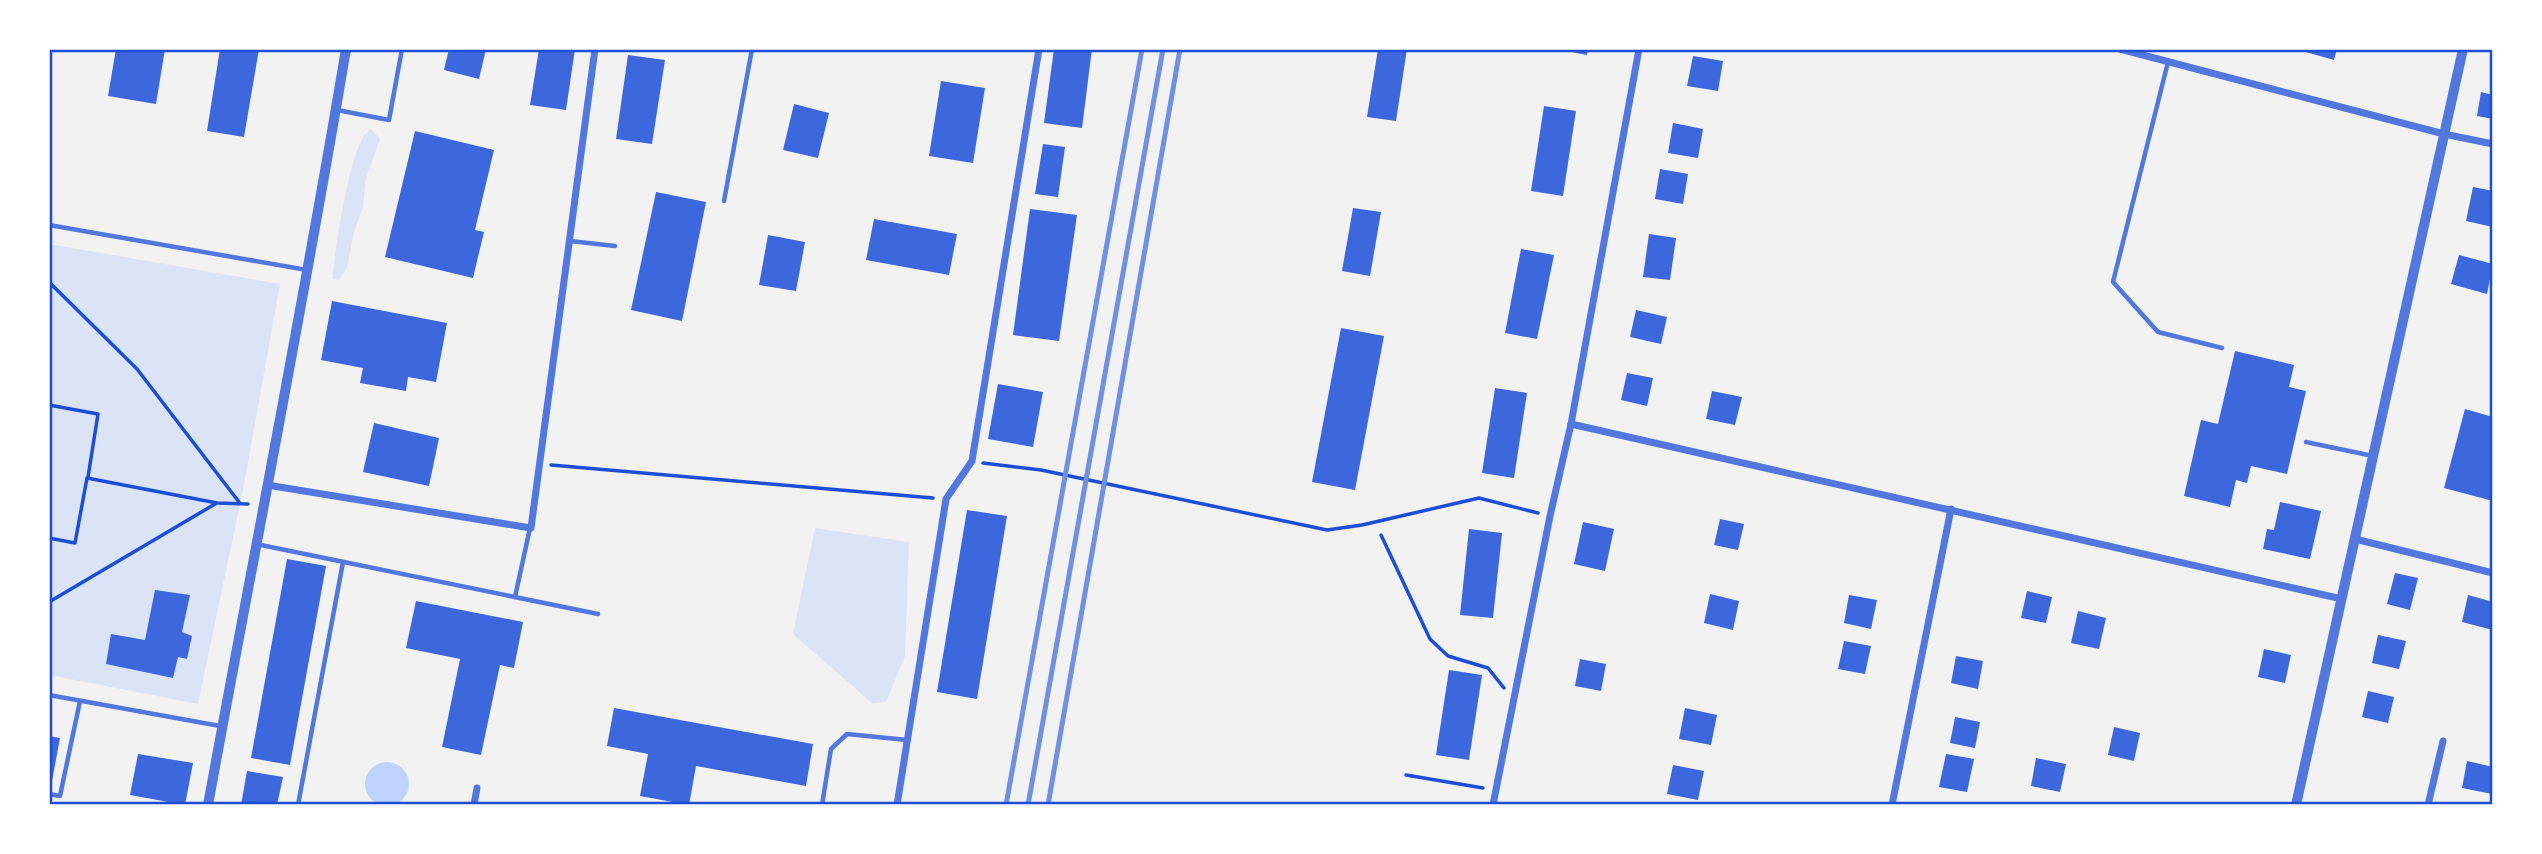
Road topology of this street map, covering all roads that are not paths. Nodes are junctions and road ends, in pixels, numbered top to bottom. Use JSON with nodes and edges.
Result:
{"nodes":[{"id":1,"x":346,"y":49,"type":"edge"},
{"id":2,"x":402,"y":49,"type":"edge"},
{"id":3,"x":595,"y":49,"type":"edge"},
{"id":4,"x":752,"y":49,"type":"edge"},
{"id":5,"x":1039,"y":49,"type":"edge"},
{"id":6,"x":1639,"y":49,"type":"edge"},
{"id":7,"x":2120,"y":49,"type":"edge"},
{"id":8,"x":2463,"y":49,"type":"edge"},
{"id":9,"x":2168,"y":61,"type":"junction"},
{"id":10,"x":336,"y":110,"type":"junction"},
{"id":11,"x":2444,"y":134,"type":"junction"},
{"id":12,"x":2493,"y":144,"type":"edge"},
{"id":13,"x":724,"y":201,"type":"dead end"},
{"id":14,"x":49,"y":225,"type":"edge"},
{"id":15,"x":569,"y":241,"type":"junction"},
{"id":16,"x":615,"y":246,"type":"dead end"},
{"id":17,"x":309,"y":270,"type":"junction"},
{"id":18,"x":2222,"y":348,"type":"dead end"},
{"id":19,"x":1571,"y":424,"type":"junction"},
{"id":20,"x":2306,"y":442,"type":"dead end"},
{"id":21,"x":2374,"y":456,"type":"junction"},
{"id":22,"x":267,"y":485,"type":"junction"},
{"id":23,"x":1951,"y":509,"type":"junction"},
{"id":24,"x":531,"y":528,"type":"junction"},
{"id":25,"x":2355,"y":539,"type":"junction"},
{"id":26,"x":256,"y":544,"type":"junction"},
{"id":27,"x":344,"y":562,"type":"junction"},
{"id":28,"x":2493,"y":573,"type":"edge"},
{"id":29,"x":515,"y":597,"type":"junction"},
{"id":30,"x":2342,"y":599,"type":"junction"},
{"id":31,"x":598,"y":614,"type":"dead end"},
{"id":32,"x":49,"y":695,"type":"edge"},
{"id":33,"x":80,"y":701,"type":"junction"},
{"id":34,"x":222,"y":727,"type":"junction"},
{"id":35,"x":908,"y":740,"type":"junction"},
{"id":36,"x":2443,"y":741,"type":"dead end"},
{"id":37,"x":477,"y":788,"type":"dead end"},
{"id":38,"x":49,"y":794,"type":"edge"},
{"id":39,"x":208,"y":805,"type":"edge"},
{"id":40,"x":298,"y":805,"type":"edge"},
{"id":41,"x":474,"y":805,"type":"edge"},
{"id":42,"x":822,"y":805,"type":"edge"},
{"id":43,"x":897,"y":805,"type":"edge"},
{"id":44,"x":1493,"y":805,"type":"edge"},
{"id":45,"x":1892,"y":805,"type":"edge"},
{"id":46,"x":2296,"y":805,"type":"edge"},
{"id":47,"x":2428,"y":805,"type":"edge"}],
"edges":[{"from":1,"to":10,"type":"street"},
{"from":2,"to":10,"type":"lane"},
{"from":3,"to":15,"type":"street"},
{"from":4,"to":13,"type":"lane"},
{"from":5,"to":35,"type":"street"},
{"from":6,"to":19,"type":"street"},
{"from":7,"to":9,"type":"street"},
{"from":8,"to":11,"type":"street"},
{"from":9,"to":11,"type":"street"},
{"from":9,"to":18,"type":"lane"},
{"from":10,"to":17,"type":"street"},
{"from":11,"to":12,"type":"street"},
{"from":11,"to":21,"type":"street"},
{"from":14,"to":17,"type":"lane"},
{"from":15,"to":16,"type":"lane"},
{"from":15,"to":24,"type":"street"},
{"from":17,"to":22,"type":"street"},
{"from":19,"to":23,"type":"street"},
{"from":19,"to":44,"type":"street"},
{"from":20,"to":21,"type":"lane"},
{"from":21,"to":25,"type":"street"},
{"from":22,"to":24,"type":"street"},
{"from":22,"to":26,"type":"street"},
{"from":23,"to":30,"type":"street"},
{"from":23,"to":45,"type":"street"},
{"from":24,"to":29,"type":"lane"},
{"from":25,"to":28,"type":"street"},
{"from":25,"to":30,"type":"street"},
{"from":26,"to":27,"type":"lane"},
{"from":26,"to":34,"type":"street"},
{"from":27,"to":29,"type":"lane"},
{"from":27,"to":40,"type":"lane"},
{"from":29,"to":31,"type":"lane"},
{"from":30,"to":46,"type":"street"},
{"from":32,"to":33,"type":"lane"},
{"from":33,"to":34,"type":"lane"},
{"from":33,"to":38,"type":"lane"},
{"from":34,"to":39,"type":"street"},
{"from":35,"to":42,"type":"lane"},
{"from":35,"to":43,"type":"street"},
{"from":36,"to":47,"type":"street"},
{"from":37,"to":41,"type":"street"}]}
